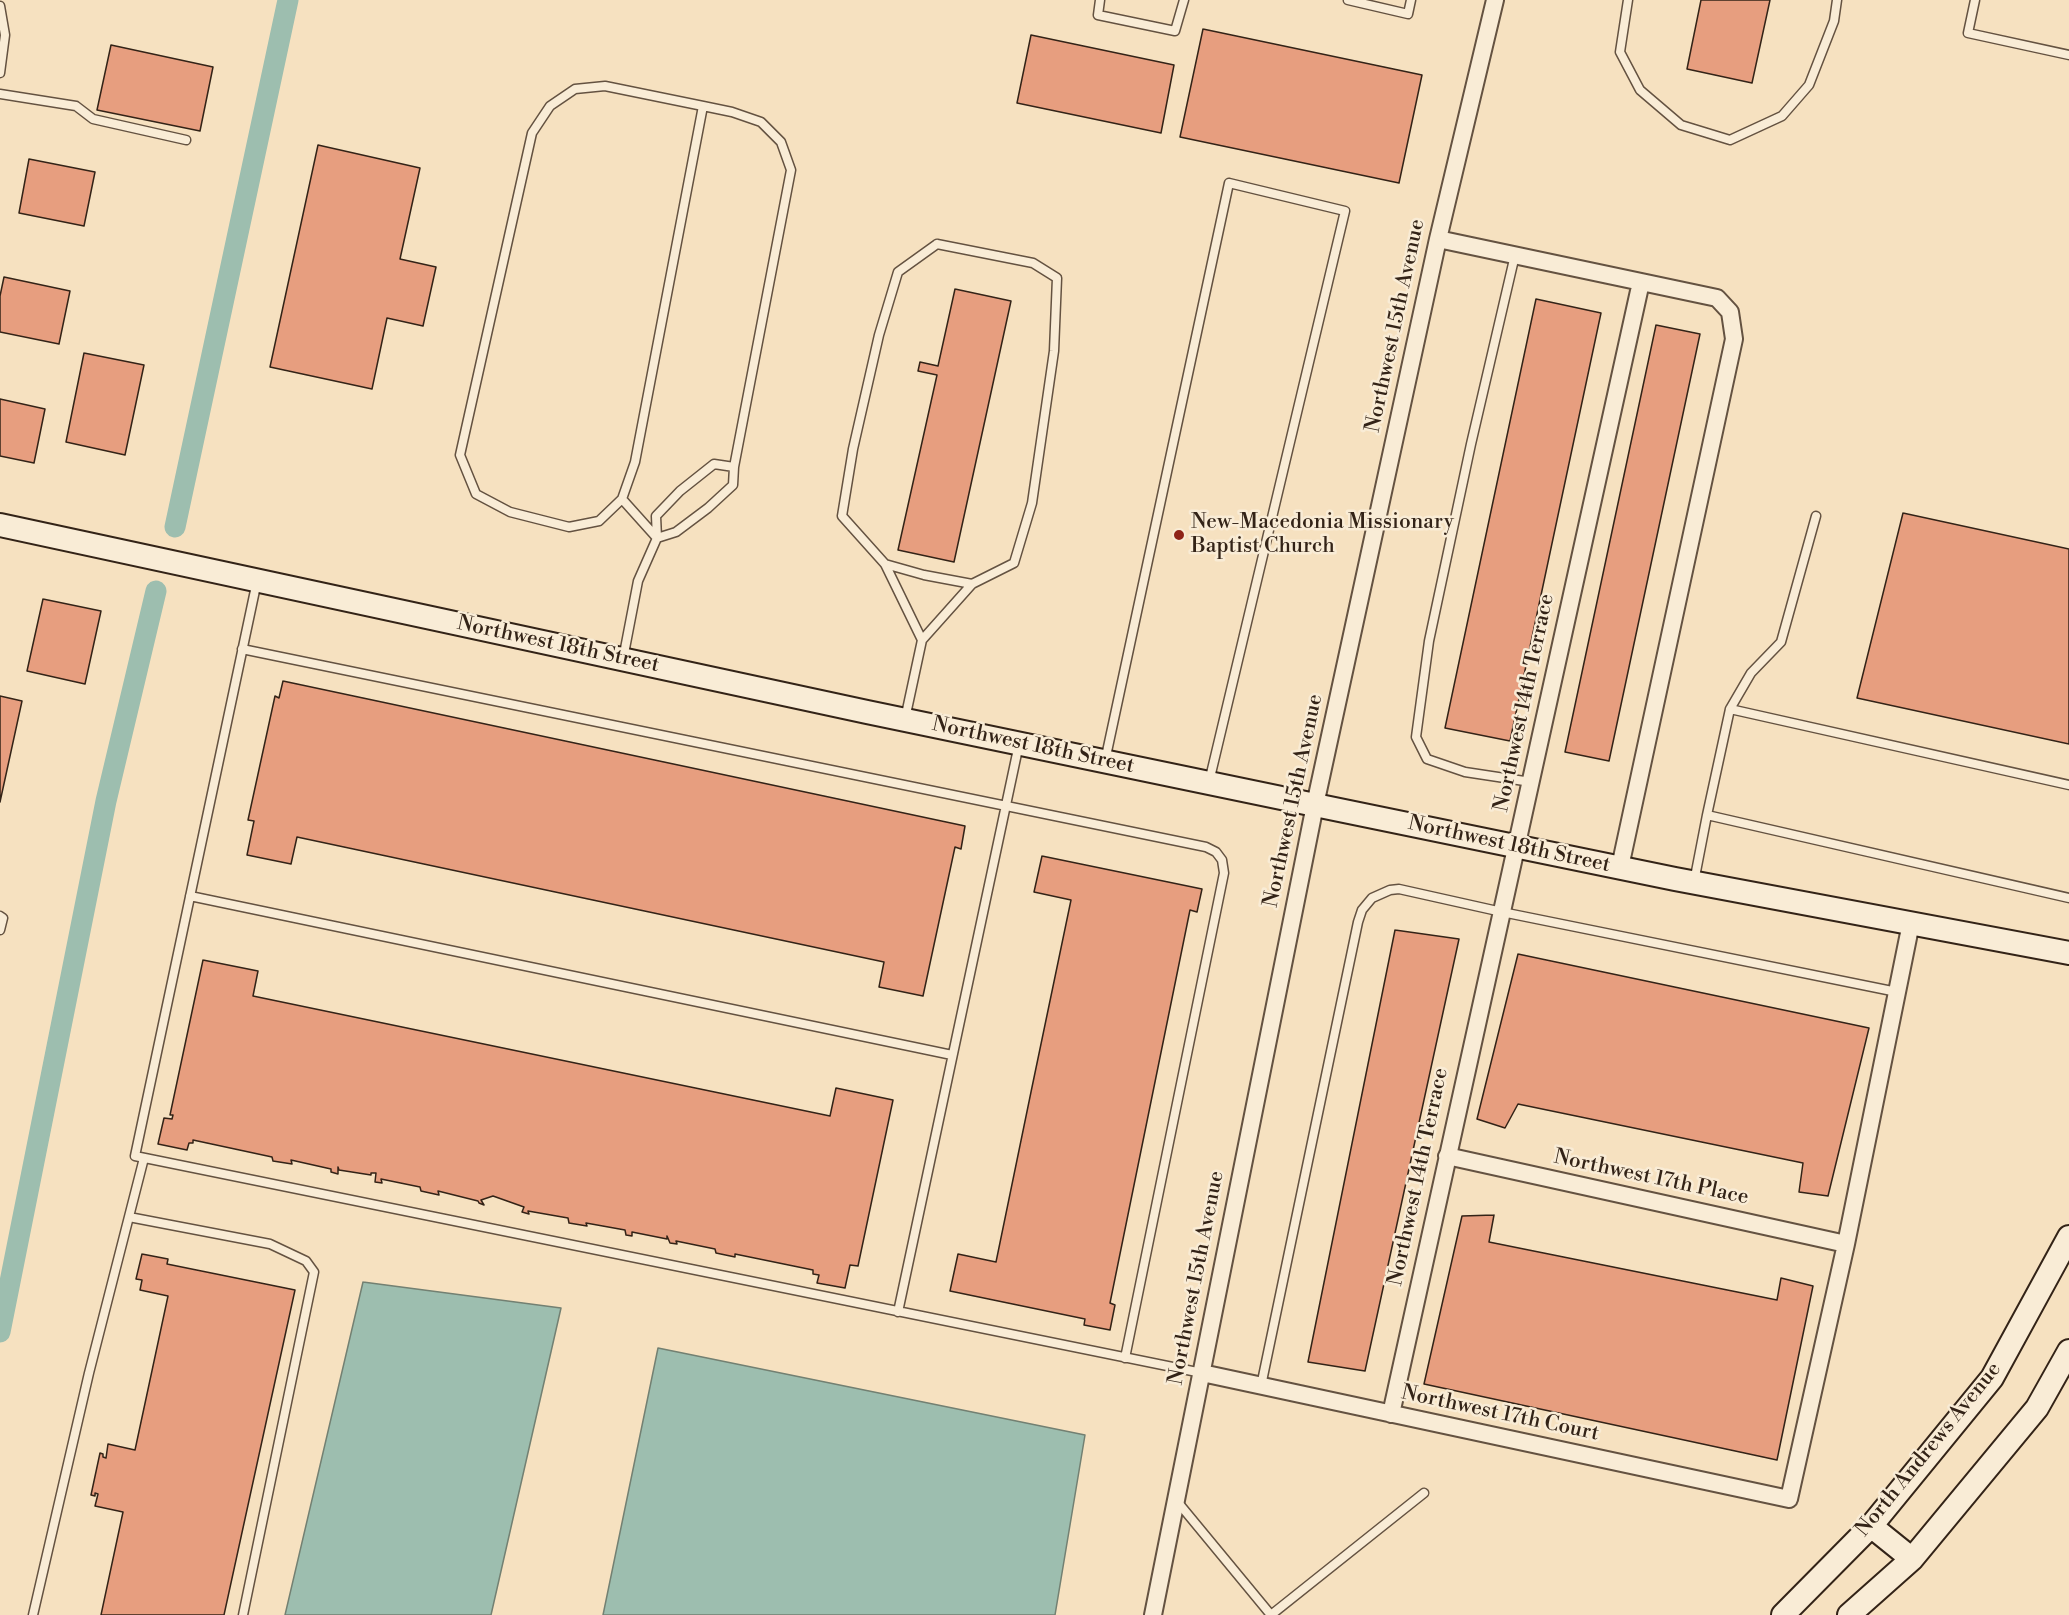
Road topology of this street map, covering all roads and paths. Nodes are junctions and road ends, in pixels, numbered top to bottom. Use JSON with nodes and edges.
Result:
{"nodes":[{"id":1,"x":1100,"y":0,"type":"edge"},
{"id":2,"x":1184,"y":0,"type":"edge"},
{"id":3,"x":1348,"y":0,"type":"edge"},
{"id":4,"x":1411,"y":0,"type":"edge"},
{"id":5,"x":1495,"y":0,"type":"edge"},
{"id":6,"x":1628,"y":0,"type":"edge"},
{"id":7,"x":1837,"y":0,"type":"edge"},
{"id":8,"x":1975,"y":0,"type":"edge"},
{"id":9,"x":0,"y":6,"type":"edge"},
{"id":10,"x":2069,"y":55,"type":"edge"},
{"id":11,"x":0,"y":74,"type":"edge"},
{"id":12,"x":0,"y":94,"type":"edge"},
{"id":13,"x":703,"y":106,"type":"junction"},
{"id":14,"x":186,"y":140,"type":"dead end"},
{"id":15,"x":1438,"y":239,"type":"junction"},
{"id":16,"x":1515,"y":255,"type":"junction"},
{"id":17,"x":1641,"y":282,"type":"junction"},
{"id":18,"x":735,"y":466,"type":"junction"},
{"id":19,"x":622,"y":499,"type":"junction"},
{"id":20,"x":1816,"y":516,"type":"dead end"},
{"id":21,"x":0,"y":525,"type":"edge"},
{"id":22,"x":657,"y":538,"type":"junction"},
{"id":23,"x":885,"y":564,"type":"junction"},
{"id":24,"x":257,"y":580,"type":"junction"},
{"id":25,"x":972,"y":584,"type":"junction"},
{"id":26,"x":922,"y":640,"type":"junction"},
{"id":27,"x":242,"y":649,"type":"junction"},
{"id":28,"x":622,"y":659,"type":"junction"},
{"id":29,"x":1730,"y":710,"type":"junction"},
{"id":30,"x":904,"y":720,"type":"junction"},
{"id":31,"x":1019,"y":743,"type":"junction"},
{"id":32,"x":1105,"y":761,"type":"junction"},
{"id":33,"x":1531,"y":782,"type":"junction"},
{"id":34,"x":1209,"y":783,"type":"junction"},
{"id":35,"x":2069,"y":785,"type":"edge"},
{"id":36,"x":1315,"y":805,"type":"junction"},
{"id":37,"x":1004,"y":806,"type":"junction"},
{"id":38,"x":1707,"y":815,"type":"junction"},
{"id":39,"x":1517,"y":846,"type":"junction"},
{"id":40,"x":1620,"y":867,"type":"junction"},
{"id":41,"x":1694,"y":882,"type":"junction"},
{"id":42,"x":190,"y":896,"type":"junction"},
{"id":43,"x":2069,"y":898,"type":"edge"},
{"id":44,"x":1502,"y":912,"type":"junction"},
{"id":45,"x":0,"y":916,"type":"edge"},
{"id":46,"x":1911,"y":923,"type":"junction"},
{"id":47,"x":0,"y":930,"type":"edge"},
{"id":48,"x":2069,"y":953,"type":"edge"},
{"id":49,"x":1897,"y":992,"type":"junction"},
{"id":50,"x":952,"y":1055,"type":"junction"},
{"id":51,"x":1447,"y":1156,"type":"junction"},
{"id":52,"x":144,"y":1158,"type":"junction"},
{"id":53,"x":129,"y":1217,"type":"junction"},
{"id":54,"x":2069,"y":1237,"type":"edge"},
{"id":55,"x":1846,"y":1244,"type":"junction"},
{"id":56,"x":898,"y":1312,"type":"junction"},
{"id":57,"x":2069,"y":1351,"type":"edge"},
{"id":58,"x":1125,"y":1358,"type":"junction"},
{"id":59,"x":1202,"y":1373,"type":"junction"},
{"id":60,"x":1261,"y":1386,"type":"junction"},
{"id":61,"x":1391,"y":1414,"type":"junction"},
{"id":62,"x":1424,"y":1493,"type":"dead end"},
{"id":63,"x":1176,"y":1500,"type":"junction"},
{"id":64,"x":1870,"y":1526,"type":"junction"},
{"id":65,"x":1912,"y":1559,"type":"junction"},
{"id":66,"x":33,"y":1615,"type":"edge"},
{"id":67,"x":243,"y":1615,"type":"edge"},
{"id":68,"x":1153,"y":1615,"type":"edge"},
{"id":69,"x":1271,"y":1615,"type":"edge"},
{"id":70,"x":1783,"y":1615,"type":"edge"},
{"id":71,"x":1849,"y":1615,"type":"edge"}],
"edges":[{"from":1,"to":2,"type":"lane"},
{"from":3,"to":4,"type":"lane"},
{"from":5,"to":15,"type":"street","name":"Northwest 15th Avenue"},
{"from":6,"to":7,"type":"lane"},
{"from":8,"to":10,"type":"lane"},
{"from":9,"to":11,"type":"lane"},
{"from":12,"to":14,"type":"lane"},
{"from":13,"to":18,"type":"lane"},
{"from":13,"to":19,"type":"lane"},
{"from":13,"to":19,"type":"lane"},
{"from":15,"to":16,"type":"street"},
{"from":15,"to":36,"type":"street","name":"Northwest 15th Avenue"},
{"from":16,"to":17,"type":"street"},
{"from":16,"to":33,"type":"lane"},
{"from":17,"to":33,"type":"street","name":"Northwest 14th Terrace"},
{"from":17,"to":40,"type":"street"},
{"from":18,"to":22,"type":"lane"},
{"from":18,"to":22,"type":"lane"},
{"from":19,"to":22,"type":"lane"},
{"from":20,"to":29,"type":"lane"},
{"from":21,"to":24,"type":"street","name":"Northwest 18th Street"},
{"from":22,"to":28,"type":"lane"},
{"from":23,"to":25,"type":"lane"},
{"from":23,"to":25,"type":"lane"},
{"from":23,"to":26,"type":"lane"},
{"from":24,"to":27,"type":"lane"},
{"from":24,"to":28,"type":"street","name":"Northwest 18th Street"},
{"from":25,"to":26,"type":"lane"},
{"from":26,"to":30,"type":"lane"},
{"from":27,"to":37,"type":"lane"},
{"from":27,"to":42,"type":"lane"},
{"from":28,"to":30,"type":"street","name":"Northwest 18th Street"},
{"from":29,"to":35,"type":"lane"},
{"from":29,"to":38,"type":"lane"},
{"from":30,"to":31,"type":"street","name":"Northwest 18th Street"},
{"from":31,"to":32,"type":"street","name":"Northwest 18th Street"},
{"from":31,"to":37,"type":"lane"},
{"from":32,"to":34,"type":"street","name":"Northwest 18th Street"},
{"from":32,"to":34,"type":"lane"},
{"from":33,"to":39,"type":"street","name":"Northwest 14th Terrace"},
{"from":34,"to":36,"type":"street","name":"Northwest 18th Street"},
{"from":36,"to":39,"type":"street","name":"Northwest 18th Street"},
{"from":36,"to":59,"type":"street","name":"Northwest 15th Avenue"},
{"from":37,"to":50,"type":"lane"},
{"from":37,"to":58,"type":"lane"},
{"from":38,"to":41,"type":"lane"},
{"from":38,"to":43,"type":"lane"},
{"from":39,"to":40,"type":"street","name":"Northwest 18th Street"},
{"from":39,"to":44,"type":"street","name":"Northwest 14th Terrace"},
{"from":40,"to":41,"type":"street","name":"Northwest 18th Street"},
{"from":41,"to":46,"type":"street","name":"Northwest 18th Street"},
{"from":42,"to":50,"type":"lane"},
{"from":42,"to":52,"type":"lane"},
{"from":44,"to":49,"type":"lane"},
{"from":44,"to":51,"type":"street","name":"Northwest 14th Terrace"},
{"from":44,"to":60,"type":"lane"},
{"from":45,"to":47,"type":"lane"},
{"from":46,"to":48,"type":"street","name":"Northwest 18th Street"},
{"from":46,"to":49,"type":"street"},
{"from":49,"to":55,"type":"street"},
{"from":50,"to":56,"type":"lane"},
{"from":51,"to":55,"type":"street","name":"Northwest 17th Place"},
{"from":51,"to":61,"type":"street","name":"Northwest 14th Terrace"},
{"from":52,"to":53,"type":"lane"},
{"from":52,"to":56,"type":"lane"},
{"from":53,"to":66,"type":"lane"},
{"from":53,"to":67,"type":"lane"},
{"from":54,"to":64,"type":"street","name":"North Andrews Avenue"},
{"from":55,"to":61,"type":"street","name":"Northwest 17th Court"},
{"from":56,"to":58,"type":"lane"},
{"from":57,"to":65,"type":"street"},
{"from":58,"to":59,"type":"lane"},
{"from":59,"to":60,"type":"street","name":"Northwest 17th Court"},
{"from":59,"to":63,"type":"street","name":"Northwest 15th Avenue"},
{"from":60,"to":61,"type":"street","name":"Northwest 17th Court"},
{"from":62,"to":69,"type":"lane"},
{"from":63,"to":68,"type":"street","name":"Northwest 15th Avenue"},
{"from":63,"to":69,"type":"lane"},
{"from":64,"to":65,"type":"street"},
{"from":64,"to":70,"type":"street","name":"North Andrews Avenue"},
{"from":65,"to":71,"type":"street"}]}
